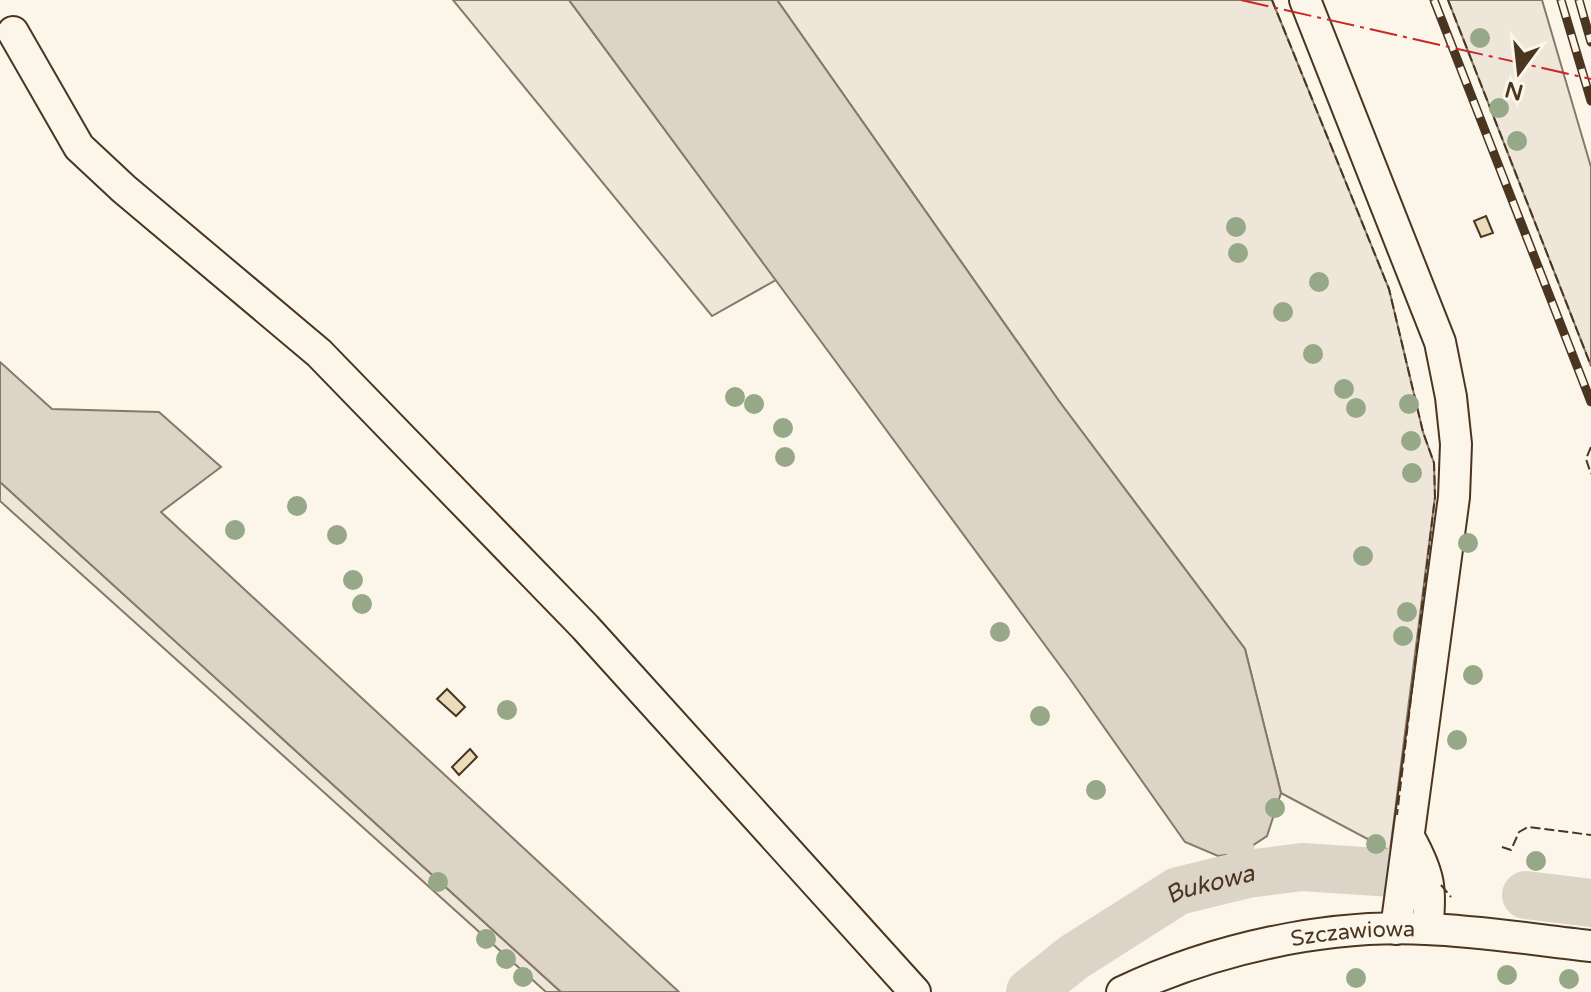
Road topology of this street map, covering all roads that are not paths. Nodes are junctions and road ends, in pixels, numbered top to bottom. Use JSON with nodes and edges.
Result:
{"nodes":[{"id":1,"x":1305,"y":0,"type":"edge"},
{"id":2,"x":13,"y":32,"type":"dead end"},
{"id":3,"x":1405,"y":863,"type":"junction"},
{"id":4,"x":1396,"y":929,"type":"junction"},
{"id":5,"x":1427,"y":929,"type":"junction"},
{"id":6,"x":1591,"y":946,"type":"edge"},
{"id":7,"x":915,"y":992,"type":"edge"},
{"id":8,"x":1122,"y":992,"type":"edge"}],
"edges":[{"from":1,"to":3,"type":"street"},
{"from":2,"to":7,"type":"street"},
{"from":3,"to":4,"type":"street"},
{"from":3,"to":5,"type":"street"},
{"from":4,"to":5,"type":"street","name":"Szczawiowa"},
{"from":4,"to":8,"type":"street","name":"Szczawiowa"},
{"from":5,"to":6,"type":"street","name":"Szczawiowa"}]}
